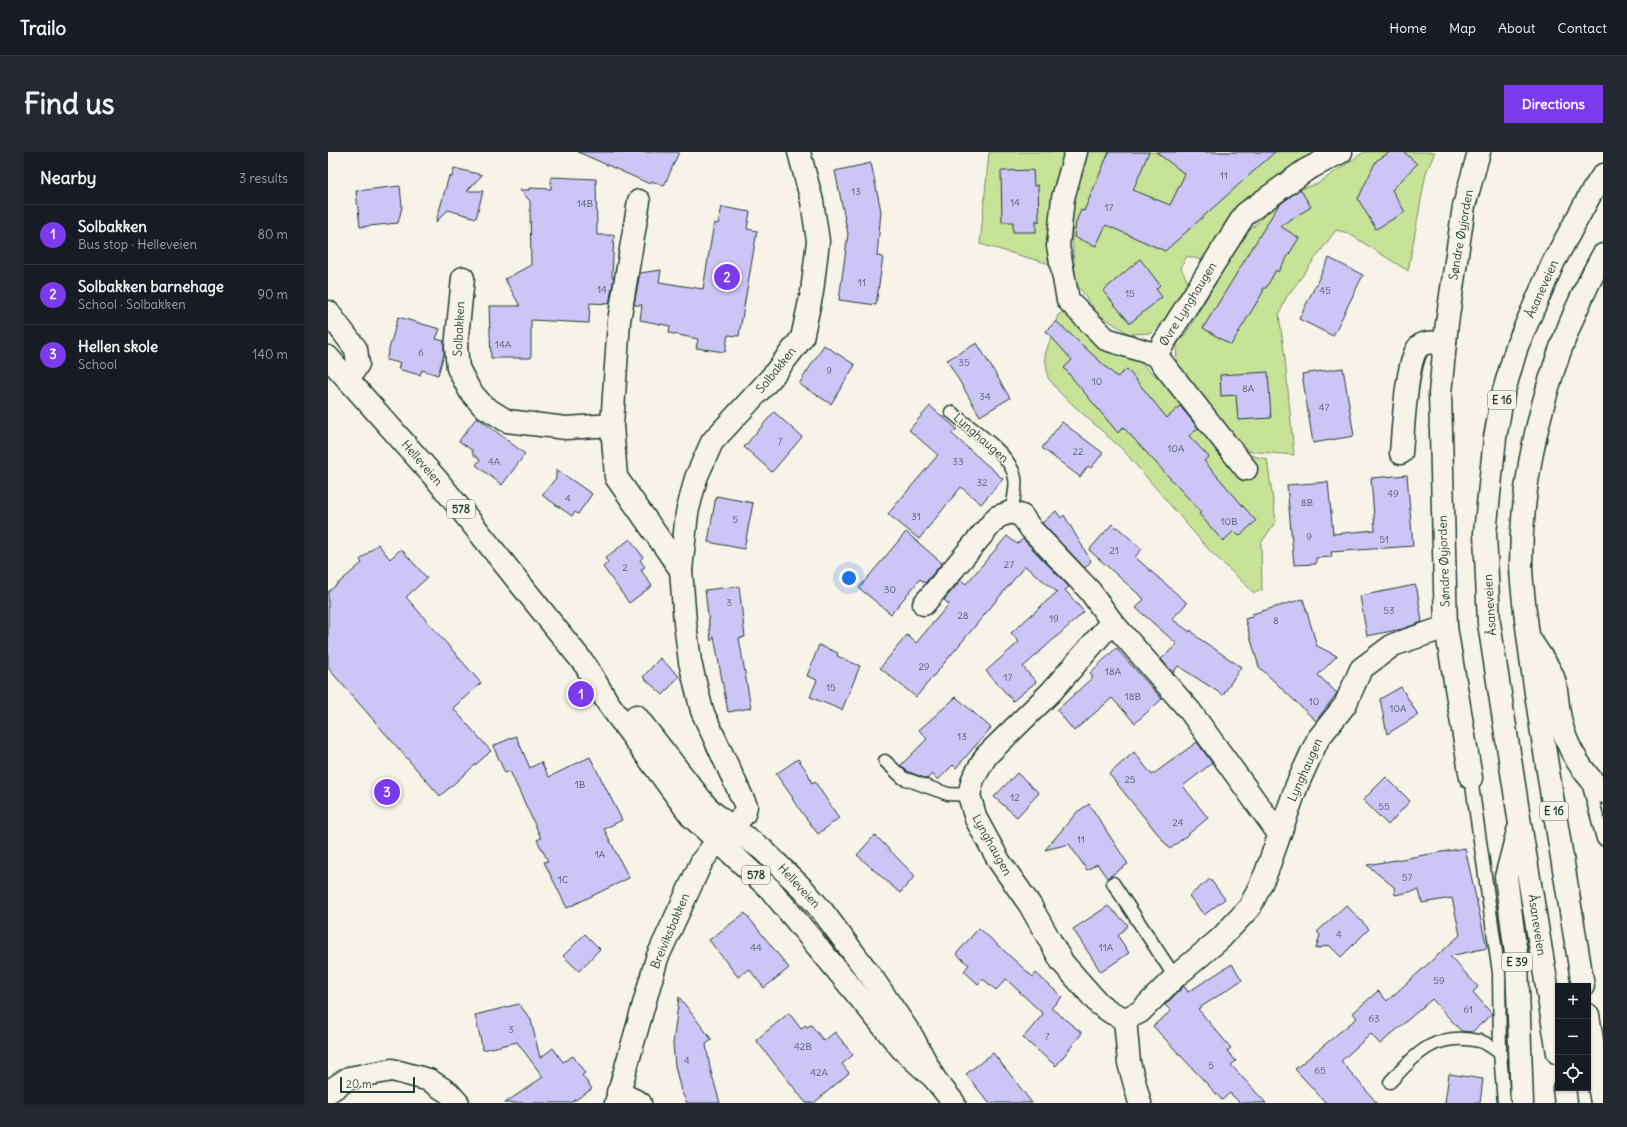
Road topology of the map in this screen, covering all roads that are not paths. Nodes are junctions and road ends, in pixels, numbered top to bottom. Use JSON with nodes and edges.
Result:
{"nodes":[{"id":1,"x":799,"y":152,"type":"edge"},
{"id":2,"x":1076,"y":152,"type":"edge"},
{"id":3,"x":1341,"y":152,"type":"edge"},
{"id":4,"x":1479,"y":152,"type":"edge"},
{"id":5,"x":1603,"y":174,"type":"edge"},
{"id":6,"x":639,"y":201,"type":"dead end"},
{"id":7,"x":1603,"y":255,"type":"edge"},
{"id":8,"x":462,"y":278,"type":"dead end"},
{"id":9,"x":328,"y":312,"type":"edge"},
{"id":10,"x":1445,"y":343,"type":"junction"},
{"id":11,"x":1156,"y":355,"type":"junction"},
{"id":12,"x":328,"y":357,"type":"edge"},
{"id":13,"x":348,"y":380,"type":"junction"},
{"id":14,"x":951,"y":412,"type":"dead end"},
{"id":15,"x":612,"y":424,"type":"junction"},
{"id":16,"x":1402,"y":453,"type":"dead end"},
{"id":17,"x":1246,"y":469,"type":"dead end"},
{"id":18,"x":1011,"y":512,"type":"junction"},
{"id":19,"x":681,"y":570,"type":"junction"},
{"id":20,"x":924,"y":604,"type":"dead end"},
{"id":21,"x":1112,"y":622,"type":"junction"},
{"id":22,"x":1446,"y":628,"type":"junction"},
{"id":23,"x":1528,"y":637,"type":"junction"},
{"id":24,"x":885,"y":761,"type":"dead end"},
{"id":25,"x":1586,"y":776,"type":"junction"},
{"id":26,"x":1470,"y":778,"type":"joint"},
{"id":27,"x":1603,"y":792,"type":"edge"},
{"id":28,"x":969,"y":795,"type":"junction"},
{"id":29,"x":1520,"y":824,"type":"junction"},
{"id":30,"x":725,"y":834,"type":"junction"},
{"id":31,"x":1279,"y":834,"type":"junction"},
{"id":32,"x":1603,"y":839,"type":"edge"},
{"id":33,"x":1113,"y":883,"type":"dead end"},
{"id":34,"x":1175,"y":977,"type":"junction"},
{"id":35,"x":1583,"y":983,"type":"edge"},
{"id":36,"x":1125,"y":1019,"type":"junction"},
{"id":37,"x":1589,"y":1019,"type":"edge"},
{"id":38,"x":1555,"y":1036,"type":"edge"},
{"id":39,"x":1500,"y":1053,"type":"junction"},
{"id":40,"x":1390,"y":1082,"type":"dead end"},
{"id":41,"x":1564,"y":1091,"type":"edge"},
{"id":42,"x":328,"y":1092,"type":"edge"},
{"id":43,"x":617,"y":1098,"type":"edge"},
{"id":44,"x":458,"y":1103,"type":"edge"},
{"id":45,"x":640,"y":1103,"type":"edge"},
{"id":46,"x":954,"y":1103,"type":"edge"},
{"id":47,"x":1140,"y":1103,"type":"edge"},
{"id":48,"x":1504,"y":1103,"type":"edge"},
{"id":49,"x":1522,"y":1103,"type":"edge"},
{"id":50,"x":1566,"y":1103,"type":"edge"},
{"id":51,"x":1602,"y":1103,"type":"edge"}],
"edges":[{"from":1,"to":19,"type":"main road","name":"Solbakken"},
{"from":2,"to":11,"type":"main road","name":"Øvre Lynghaugen"},
{"from":3,"to":11,"type":"main road","name":"Øvre Lynghaugen"},
{"from":4,"to":10,"type":"main road","name":"Søndre Øyjorden"},
{"from":5,"to":29,"type":"main road","name":"Åsaneveien","number":"E 16"},
{"from":6,"to":15,"type":"main road"},
{"from":7,"to":23,"type":"main road","number":"E 16"},
{"from":8,"to":15,"type":"main road","name":"Solbakken"},
{"from":9,"to":13,"type":"main road"},
{"from":10,"to":16,"type":"main road"},
{"from":10,"to":22,"type":"main road","name":"Søndre Øyjorden"},
{"from":11,"to":17,"type":"main road"},
{"from":12,"to":13,"type":"main road","name":"Helleveien","number":"578"},
{"from":13,"to":30,"type":"main road","name":"Helleveien","number":"578"},
{"from":14,"to":18,"type":"lane","name":"Lynghaugen"},
{"from":15,"to":19,"type":"main road"},
{"from":18,"to":20,"type":"main road"},
{"from":18,"to":21,"type":"main road"},
{"from":19,"to":30,"type":"main road","name":"Solbakken"},
{"from":21,"to":28,"type":"main road"},
{"from":21,"to":31,"type":"main road"},
{"from":22,"to":26,"type":"main road","name":"Søndre Øyjorden"},
{"from":22,"to":31,"type":"main road","name":"Lynghaugen"},
{"from":23,"to":25,"type":"main road"},
{"from":23,"to":35,"type":"main road","number":"E 16"},
{"from":24,"to":28,"type":"lane"},
{"from":25,"to":27,"type":"main road"},
{"from":25,"to":32,"type":"lane"},
{"from":26,"to":39,"type":"lane"},
{"from":28,"to":36,"type":"main road","name":"Lynghaugen"},
{"from":29,"to":38,"type":"main road","name":"Åsaneveien","number":"E 16"},
{"from":29,"to":49,"type":"main road","number":"E 39"},
{"from":30,"to":43,"type":"main road","name":"Breiviksbakken"},
{"from":30,"to":46,"type":"main road","name":"Helleveien","number":"578"},
{"from":31,"to":34,"type":"main road","name":"Lynghaugen"},
{"from":33,"to":34,"type":"lane"},
{"from":34,"to":36,"type":"main road","name":"Lynghaugen"},
{"from":36,"to":47,"type":"main road"},
{"from":37,"to":51,"type":"main road"},
{"from":39,"to":40,"type":"lane"},
{"from":39,"to":48,"type":"lane"},
{"from":41,"to":50,"type":"main road"},
{"from":42,"to":44,"type":"main road"},
{"from":43,"to":45,"type":"main road","name":"Breiviksbakken"}]}
